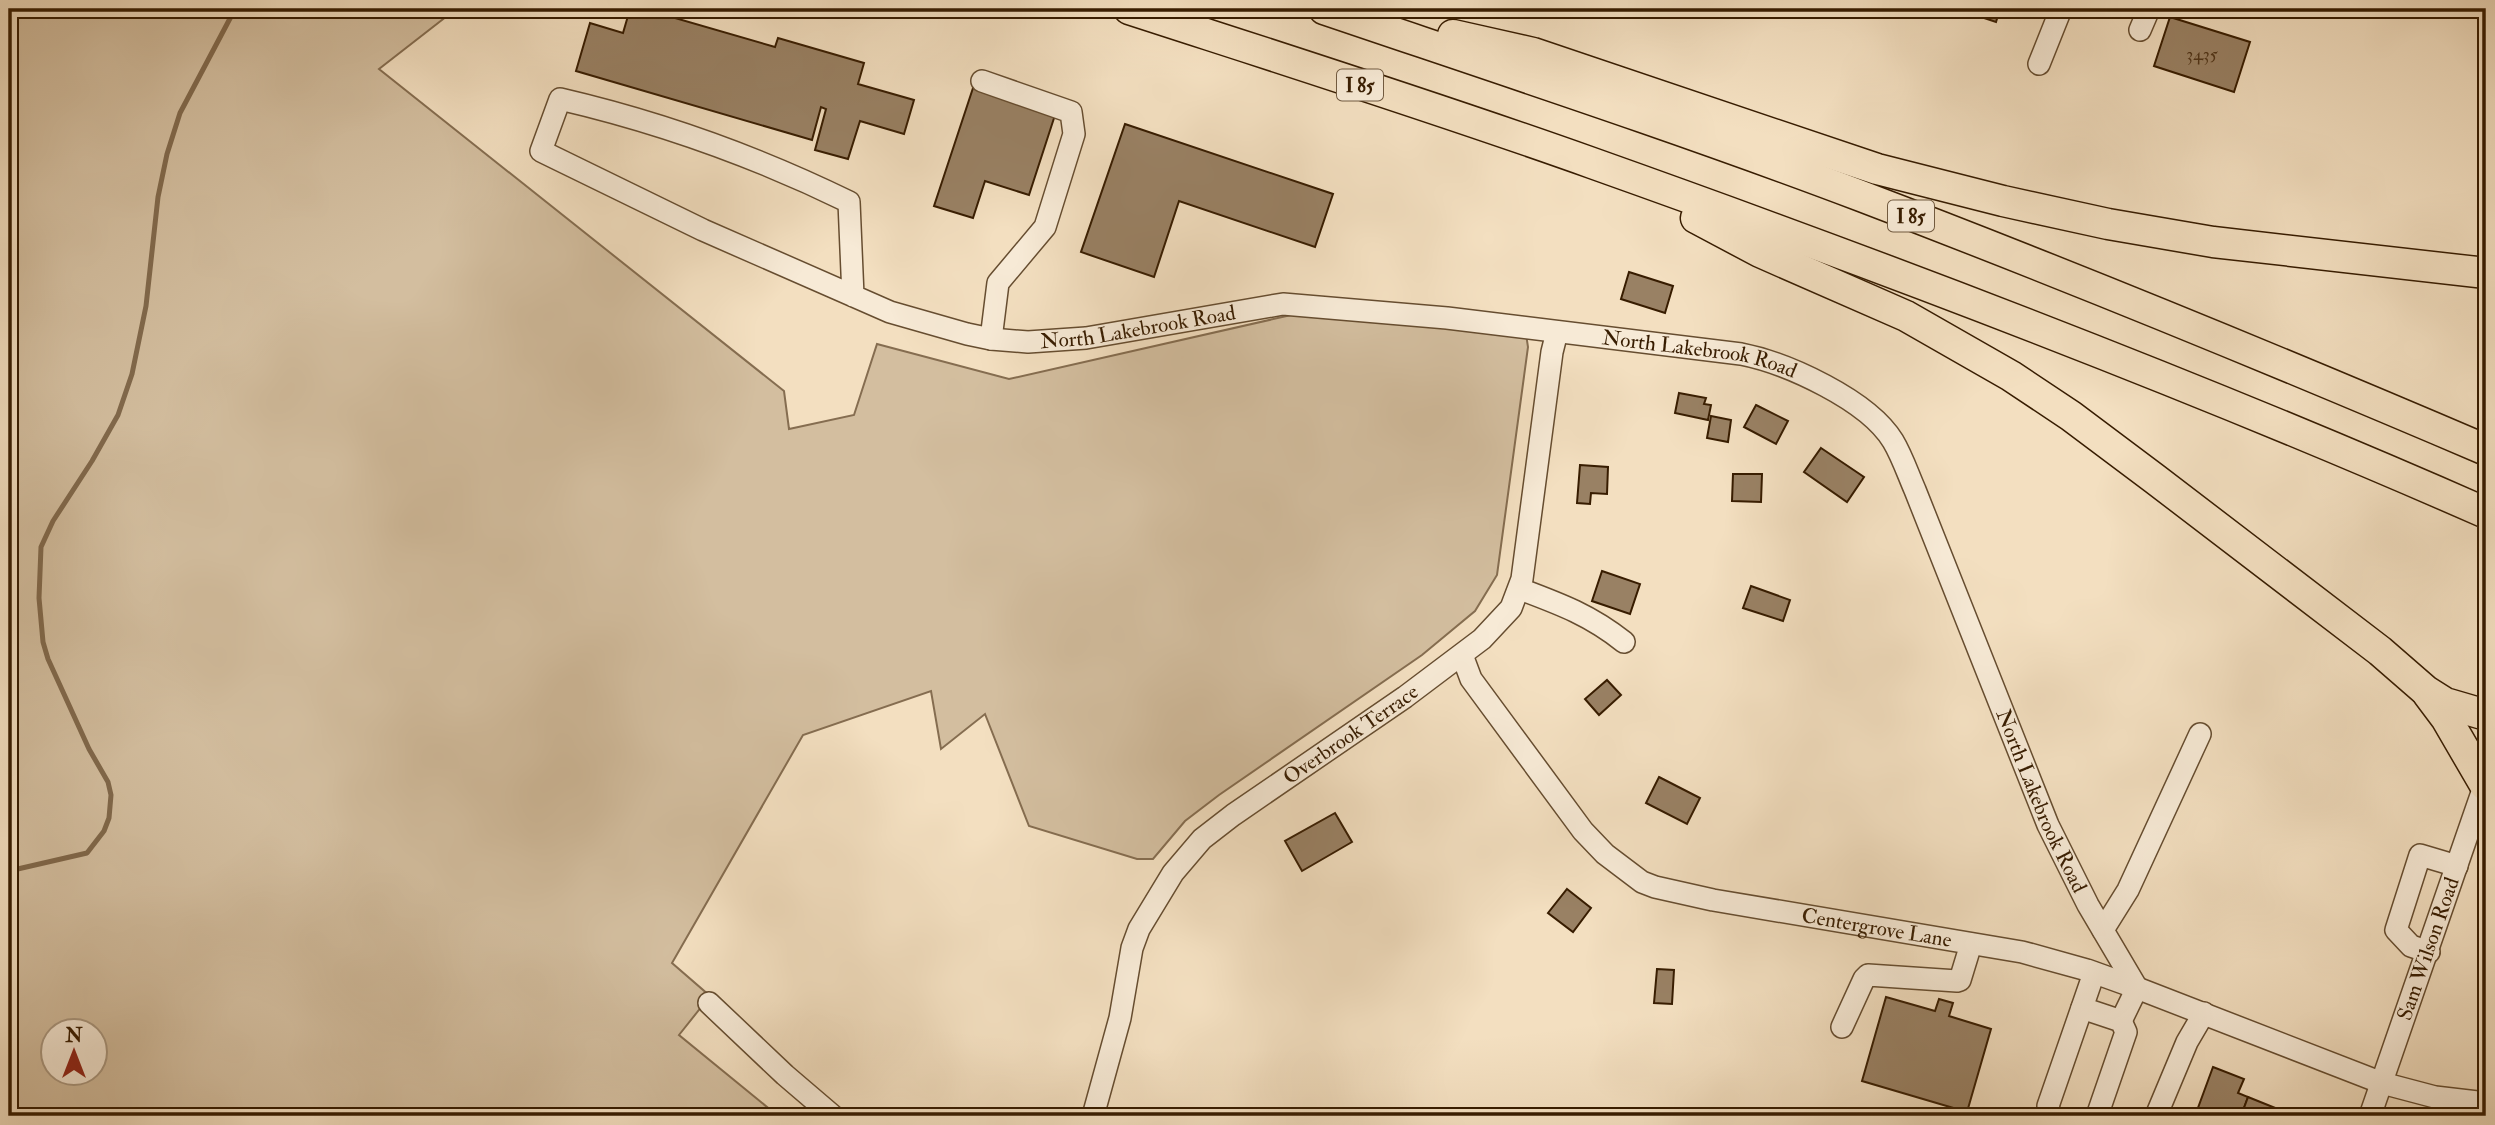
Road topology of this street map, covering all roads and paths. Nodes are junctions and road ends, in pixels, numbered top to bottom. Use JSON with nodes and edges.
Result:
{"nodes":[{"id":1,"x":1129,"y":9,"type":"edge"},
{"id":2,"x":1324,"y":9,"type":"edge"},
{"id":3,"x":1339,"y":9,"type":"edge"},
{"id":4,"x":2061,"y":9,"type":"edge"},
{"id":5,"x":2148,"y":9,"type":"edge"},
{"id":6,"x":2140,"y":30,"type":"dead end"},
{"id":7,"x":2039,"y":64,"type":"dead end"},
{"id":8,"x":982,"y":81,"type":"dead end"},
{"id":9,"x":1590,"y":162,"type":"junction"},
{"id":10,"x":2486,"y":273,"type":"edge"},
{"id":11,"x":853,"y":296,"type":"junction"},
{"id":12,"x":1557,"y":332,"type":"junction"},
{"id":13,"x":991,"y":339,"type":"junction"},
{"id":14,"x":2486,"y":450,"type":"edge"},
{"id":15,"x":2486,"y":513,"type":"edge"},
{"id":16,"x":1520,"y":589,"type":"junction"},
{"id":17,"x":1624,"y":642,"type":"dead end"},
{"id":18,"x":1462,"y":655,"type":"junction"},
{"id":19,"x":2426,"y":691,"type":"junction"},
{"id":20,"x":2486,"y":715,"type":"edge"},
{"id":21,"x":2200,"y":734,"type":"dead end"},
{"id":22,"x":2486,"y":783,"type":"edge"},
{"id":23,"x":2457,"y":866,"type":"junction"},
{"id":24,"x":2103,"y":930,"type":"junction"},
{"id":25,"x":1971,"y":944,"type":"junction"},
{"id":26,"x":2429,"y":952,"type":"junction"},
{"id":27,"x":2094,"y":973,"type":"junction"},
{"id":28,"x":2137,"y":988,"type":"junction"},
{"id":29,"x":709,"y":1003,"type":"dead end"},
{"id":30,"x":2082,"y":1008,"type":"junction"},
{"id":31,"x":2204,"y":1013,"type":"junction"},
{"id":32,"x":2121,"y":1021,"type":"junction"},
{"id":33,"x":1842,"y":1027,"type":"dead end"},
{"id":34,"x":2382,"y":1083,"type":"junction"},
{"id":35,"x":2486,"y":1103,"type":"edge"},
{"id":36,"x":833,"y":1116,"type":"edge"},
{"id":37,"x":1093,"y":1116,"type":"edge"},
{"id":38,"x":2051,"y":1116,"type":"edge"},
{"id":39,"x":2097,"y":1116,"type":"edge"},
{"id":40,"x":2156,"y":1116,"type":"edge"},
{"id":41,"x":2370,"y":1116,"type":"edge"}],
"edges":[{"from":1,"to":9,"type":"highway","number":"I 85"},
{"from":2,"to":14,"type":"highway","number":"I 85"},
{"from":3,"to":10,"type":"highway"},
{"from":4,"to":7,"type":"street"},
{"from":5,"to":6,"type":"street"},
{"from":8,"to":13,"type":"street"},
{"from":9,"to":15,"type":"highway","number":"I 85"},
{"from":9,"to":19,"type":"highway"},
{"from":11,"to":11,"type":"street","name":"North Lakebrook Road"},
{"from":11,"to":13,"type":"street","name":"North Lakebrook Road"},
{"from":12,"to":13,"type":"street","name":"North Lakebrook Road"},
{"from":12,"to":16,"type":"street","name":"Overbrook Terrace"},
{"from":12,"to":24,"type":"street","name":"North Lakebrook Road"},
{"from":16,"to":17,"type":"street"},
{"from":16,"to":18,"type":"street","name":"Overbrook Terrace"},
{"from":18,"to":25,"type":"street","name":"Centergrove Lane"},
{"from":18,"to":37,"type":"street","name":"Overbrook Terrace"},
{"from":19,"to":20,"type":"highway"},
{"from":19,"to":22,"type":"highway"},
{"from":21,"to":24,"type":"street"},
{"from":22,"to":23,"type":"street","name":"Sam Wilson Road"},
{"from":23,"to":26,"type":"street","name":"Sam Wilson Road"},
{"from":23,"to":26,"type":"street"},
{"from":24,"to":28,"type":"street","name":"North Lakebrook Road"},
{"from":25,"to":27,"type":"street","name":"Centergrove Lane"},
{"from":25,"to":33,"type":"street"},
{"from":26,"to":34,"type":"street","name":"Sam Wilson Road"},
{"from":27,"to":28,"type":"street","name":"Centergrove Lane"},
{"from":27,"to":30,"type":"street"},
{"from":28,"to":31,"type":"street","name":"Centergrove Lane"},
{"from":28,"to":32,"type":"street"},
{"from":29,"to":36,"type":"street"},
{"from":30,"to":32,"type":"street"},
{"from":30,"to":38,"type":"street"},
{"from":31,"to":34,"type":"street","name":"Centergrove Lane"},
{"from":31,"to":40,"type":"street"},
{"from":32,"to":39,"type":"street"},
{"from":34,"to":35,"type":"street","name":"Centergrove Lane"},
{"from":34,"to":41,"type":"street","name":"Sam Wilson Road"}]}
